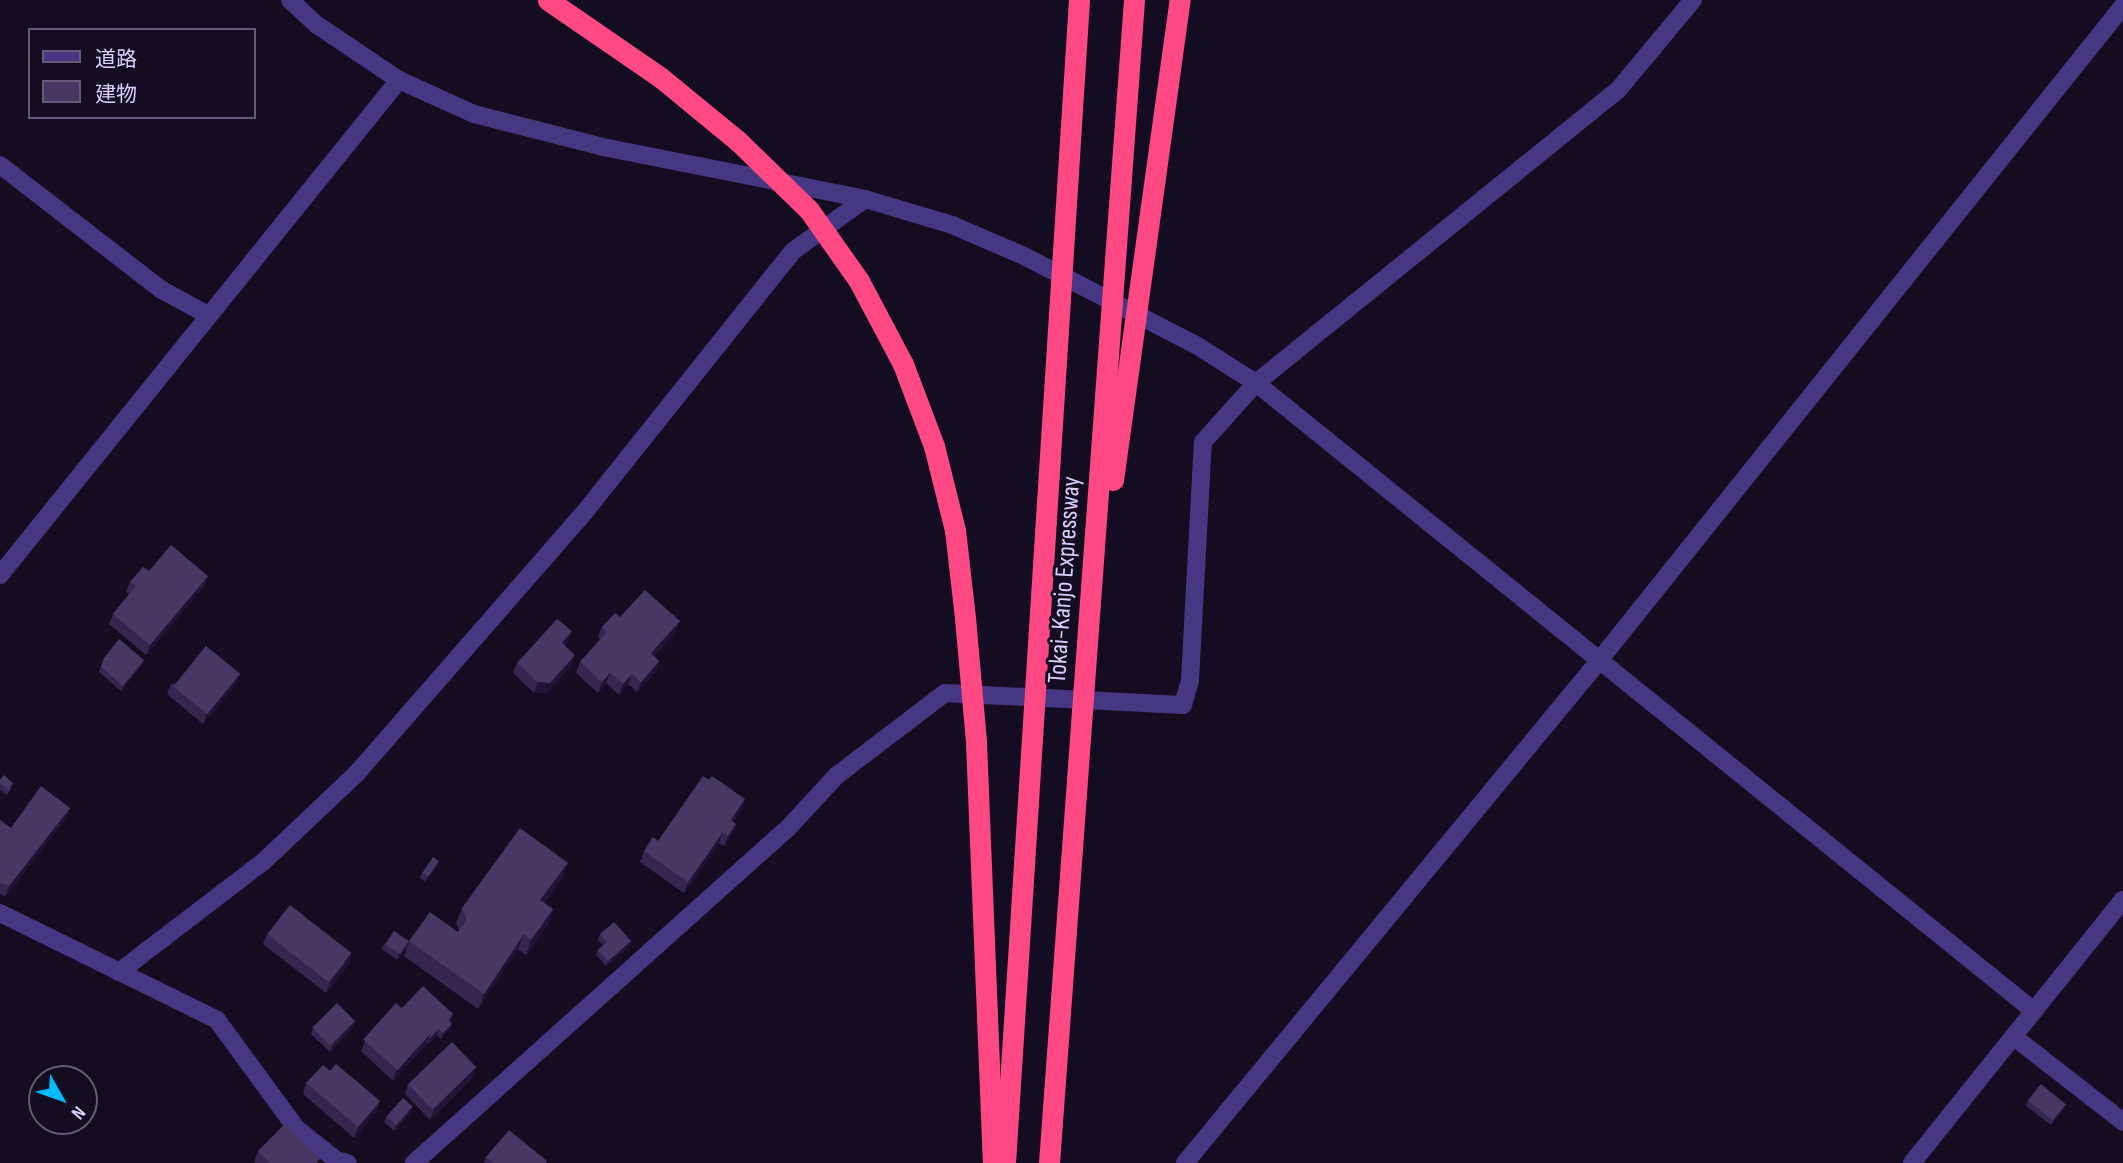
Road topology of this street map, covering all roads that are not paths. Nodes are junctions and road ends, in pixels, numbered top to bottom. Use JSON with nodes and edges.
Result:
{"nodes":[{"id":1,"x":290,"y":0,"type":"edge"},
{"id":2,"x":548,"y":0,"type":"edge"},
{"id":3,"x":1079,"y":0,"type":"edge"},
{"id":4,"x":1134,"y":0,"type":"edge"},
{"id":5,"x":1180,"y":0,"type":"edge"},
{"id":6,"x":1693,"y":0,"type":"edge"},
{"id":7,"x":2123,"y":6,"type":"edge"},
{"id":8,"x":399,"y":80,"type":"junction"},
{"id":9,"x":0,"y":165,"type":"edge"},
{"id":10,"x":865,"y":199,"type":"junction"},
{"id":11,"x":206,"y":314,"type":"junction"},
{"id":12,"x":1256,"y":383,"type":"junction"},
{"id":13,"x":0,"y":575,"type":"edge"},
{"id":14,"x":1087,"y":662,"type":"junction"},
{"id":15,"x":1598,"y":662,"type":"junction"},
{"id":16,"x":2123,"y":900,"type":"edge"},
{"id":17,"x":0,"y":913,"type":"edge"},
{"id":18,"x":118,"y":972,"type":"junction"},
{"id":19,"x":2034,"y":1011,"type":"junction"},
{"id":20,"x":2014,"y":1037,"type":"junction"},
{"id":21,"x":2123,"y":1122,"type":"edge"},
{"id":22,"x":348,"y":1163,"type":"edge"},
{"id":23,"x":414,"y":1163,"type":"edge"},
{"id":24,"x":993,"y":1163,"type":"edge"},
{"id":25,"x":1005,"y":1163,"type":"edge"},
{"id":26,"x":1049,"y":1163,"type":"edge"},
{"id":27,"x":1185,"y":1163,"type":"edge"},
{"id":28,"x":1912,"y":1163,"type":"edge"}],
"edges":[{"from":1,"to":8,"type":"street"},
{"from":2,"to":24,"type":"highway","bridge":true},
{"from":3,"to":25,"type":"highway","name":"Tokai-Kanjo Expressway","bridge":true},
{"from":4,"to":14,"type":"highway","name":"Tokai-Kanjo Expressway","bridge":true},
{"from":5,"to":14,"type":"highway","bridge":true},
{"from":6,"to":12,"type":"street"},
{"from":7,"to":15,"type":"street"},
{"from":8,"to":10,"type":"street"},
{"from":8,"to":11,"type":"street"},
{"from":9,"to":11,"type":"street"},
{"from":10,"to":12,"type":"street"},
{"from":10,"to":18,"type":"street"},
{"from":11,"to":13,"type":"street"},
{"from":12,"to":15,"type":"street"},
{"from":12,"to":23,"type":"street"},
{"from":14,"to":26,"type":"highway","name":"Tokai-Kanjo Expressway","bridge":true},
{"from":15,"to":19,"type":"street"},
{"from":15,"to":27,"type":"street"},
{"from":16,"to":19,"type":"street"},
{"from":17,"to":18,"type":"street"},
{"from":18,"to":22,"type":"street"},
{"from":19,"to":20,"type":"street"},
{"from":20,"to":21,"type":"street"},
{"from":20,"to":28,"type":"street"}]}
